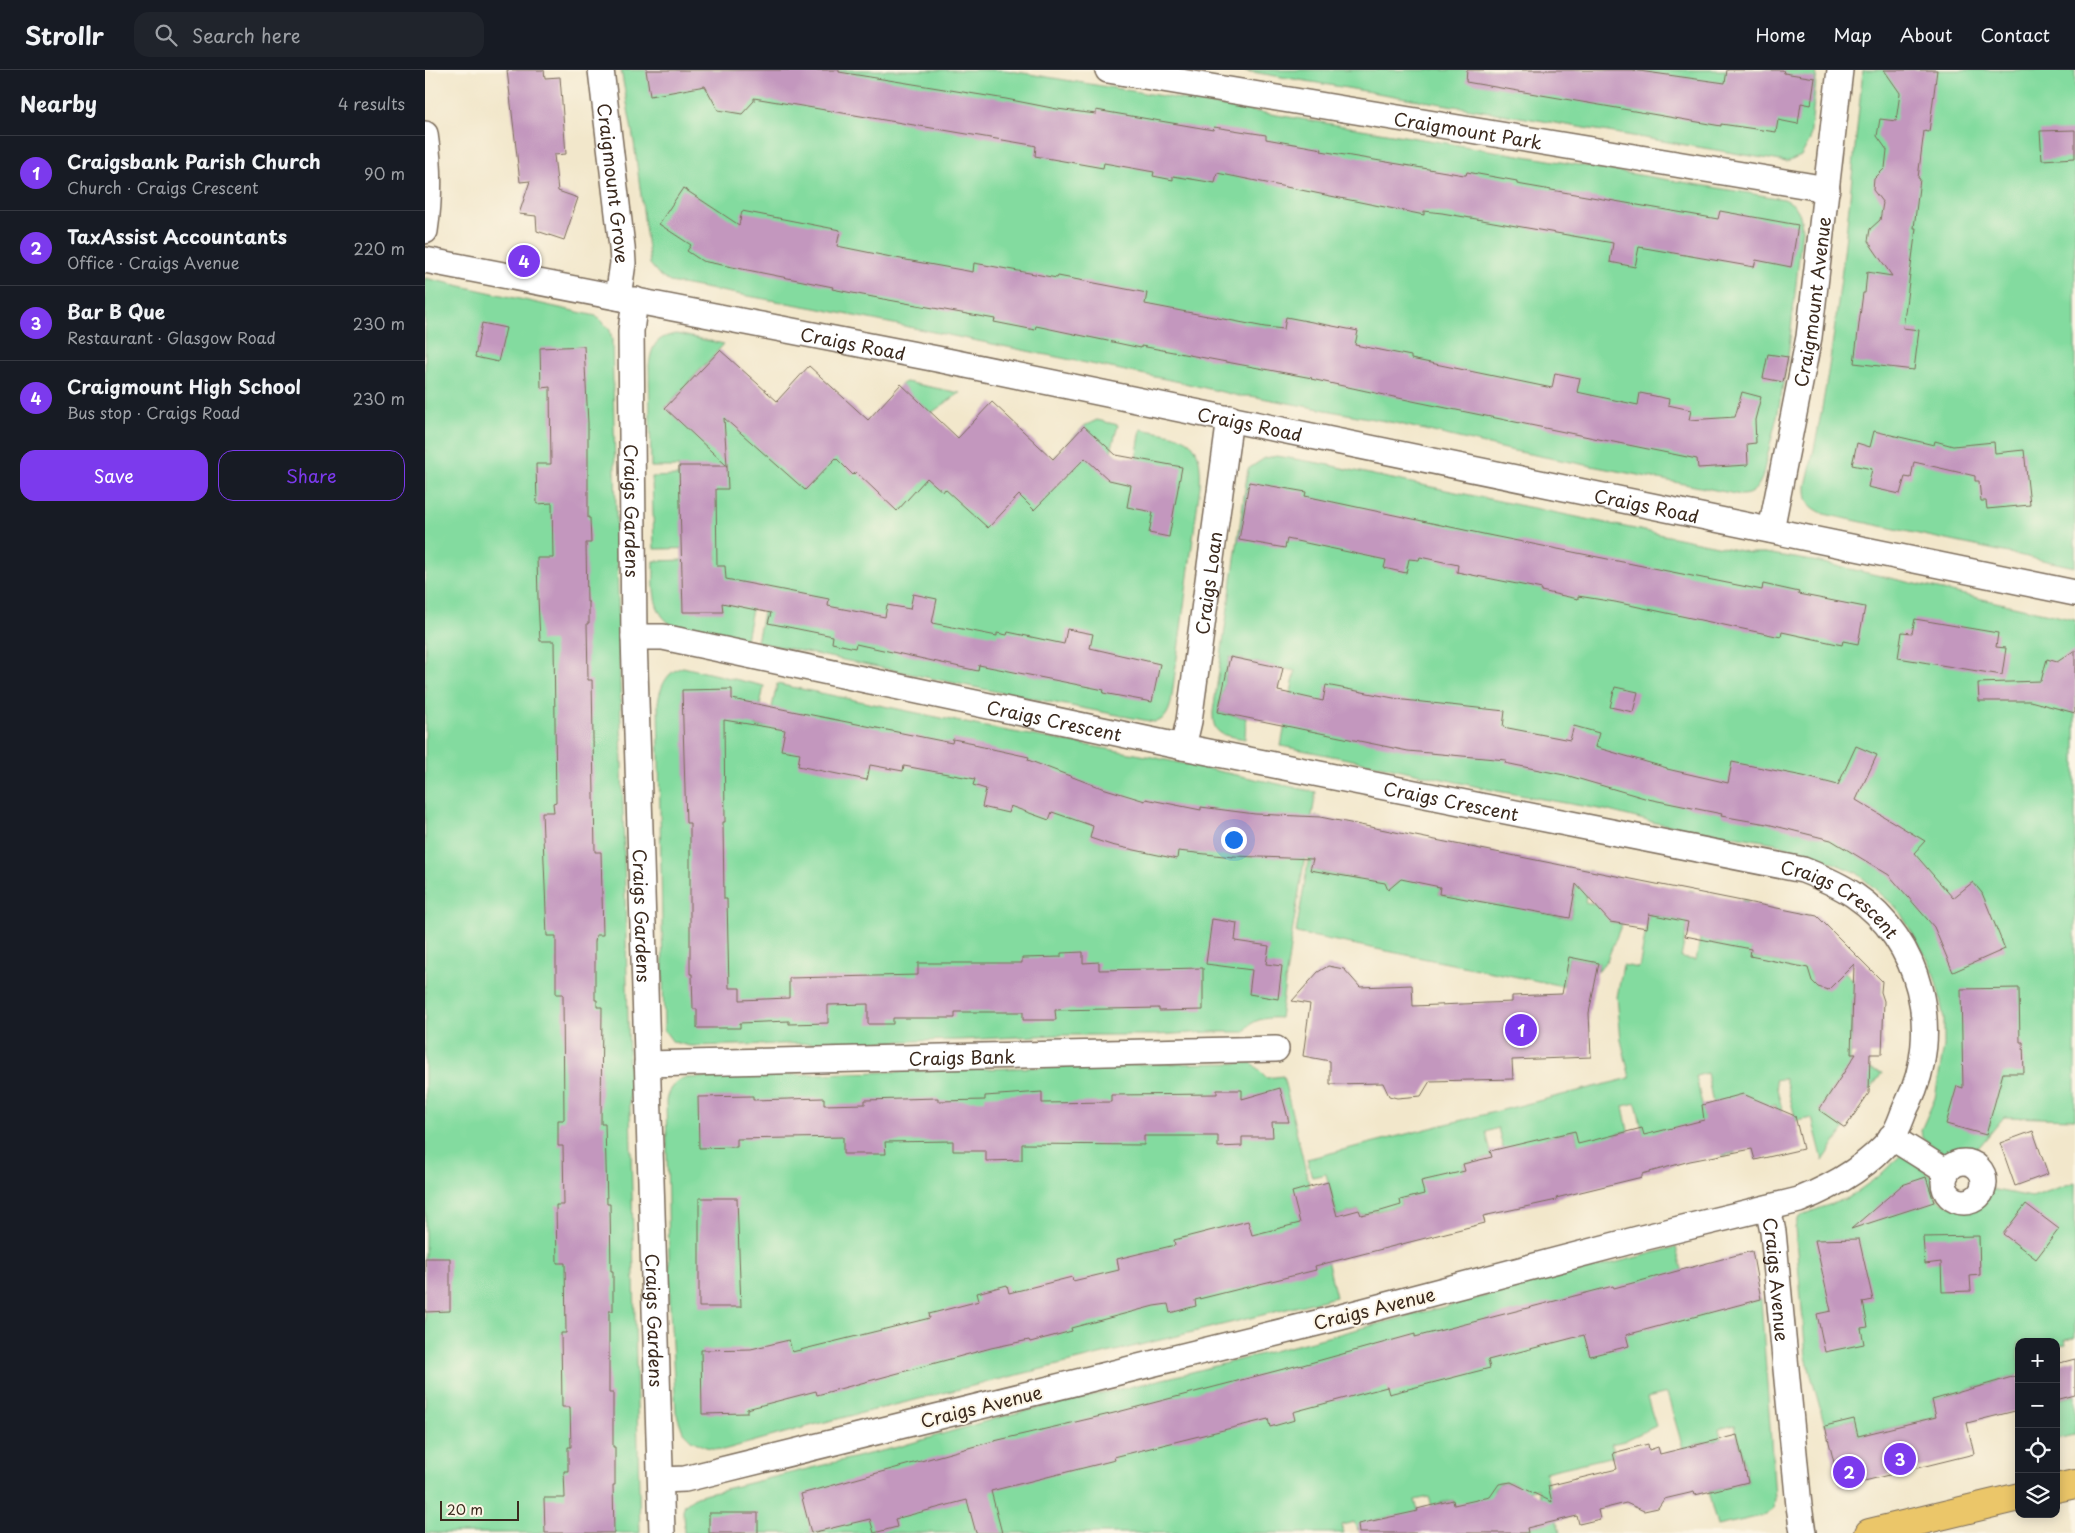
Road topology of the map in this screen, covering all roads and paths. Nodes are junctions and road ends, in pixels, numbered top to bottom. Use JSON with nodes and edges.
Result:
{"nodes":[{"id":1,"x":601,"y":70,"type":"edge"},
{"id":2,"x":1108,"y":70,"type":"edge"},
{"id":3,"x":1840,"y":70,"type":"edge"},
{"id":4,"x":425,"y":134,"type":"edge"},
{"id":5,"x":1827,"y":189,"type":"junction"},
{"id":6,"x":425,"y":230,"type":"edge"},
{"id":7,"x":425,"y":260,"type":"edge"},
{"id":8,"x":626,"y":298,"type":"junction"},
{"id":9,"x":1230,"y":418,"type":"junction"},
{"id":10,"x":1771,"y":530,"type":"junction"},
{"id":11,"x":2075,"y":593,"type":"edge"},
{"id":12,"x":633,"y":637,"type":"junction"},
{"id":13,"x":1183,"y":747,"type":"junction"},
{"id":14,"x":1276,"y":1049,"type":"dead end"},
{"id":15,"x":647,"y":1064,"type":"junction"},
{"id":16,"x":1891,"y":1137,"type":"junction"},
{"id":17,"x":1947,"y":1172,"type":"dead end"},
{"id":18,"x":1768,"y":1208,"type":"junction"},
{"id":19,"x":661,"y":1480,"type":"junction"},
{"id":20,"x":2075,"y":1484,"type":"edge"},
{"id":21,"x":2060,"y":1487,"type":"edge"},
{"id":22,"x":2015,"y":1498,"type":"edge"},
{"id":23,"x":662,"y":1533,"type":"edge"},
{"id":24,"x":1803,"y":1533,"type":"edge"},
{"id":25,"x":1869,"y":1533,"type":"edge"}],
"edges":[{"from":1,"to":8,"type":"street","name":"Craigmount Grove"},
{"from":2,"to":5,"type":"street","name":"Craigmount Park"},
{"from":3,"to":5,"type":"street","name":"Craigmount Avenue"},
{"from":4,"to":6,"type":"street"},
{"from":5,"to":10,"type":"street","name":"Craigmount Avenue"},
{"from":7,"to":8,"type":"street","name":"Craigs Road"},
{"from":8,"to":9,"type":"street","name":"Craigs Road"},
{"from":8,"to":12,"type":"street","name":"Craigs Gardens"},
{"from":9,"to":10,"type":"street","name":"Craigs Road"},
{"from":9,"to":13,"type":"street","name":"Craigs Loan"},
{"from":10,"to":11,"type":"street","name":"Craigs Road"},
{"from":12,"to":13,"type":"street","name":"Craigs Crescent"},
{"from":12,"to":15,"type":"street","name":"Craigs Gardens"},
{"from":13,"to":16,"type":"street","name":"Craigs Crescent"},
{"from":14,"to":15,"type":"street","name":"Craigs Bank"},
{"from":15,"to":19,"type":"street","name":"Craigs Gardens"},
{"from":16,"to":17,"type":"street"},
{"from":16,"to":18,"type":"street","name":"Craigs Crescent"},
{"from":18,"to":19,"type":"street","name":"Craigs Avenue"},
{"from":18,"to":24,"type":"street","name":"Craigs Avenue"},
{"from":19,"to":23,"type":"street","name":"Craigs Gardens"},
{"from":20,"to":21,"type":"main road"},
{"from":22,"to":25,"type":"main road"}]}
